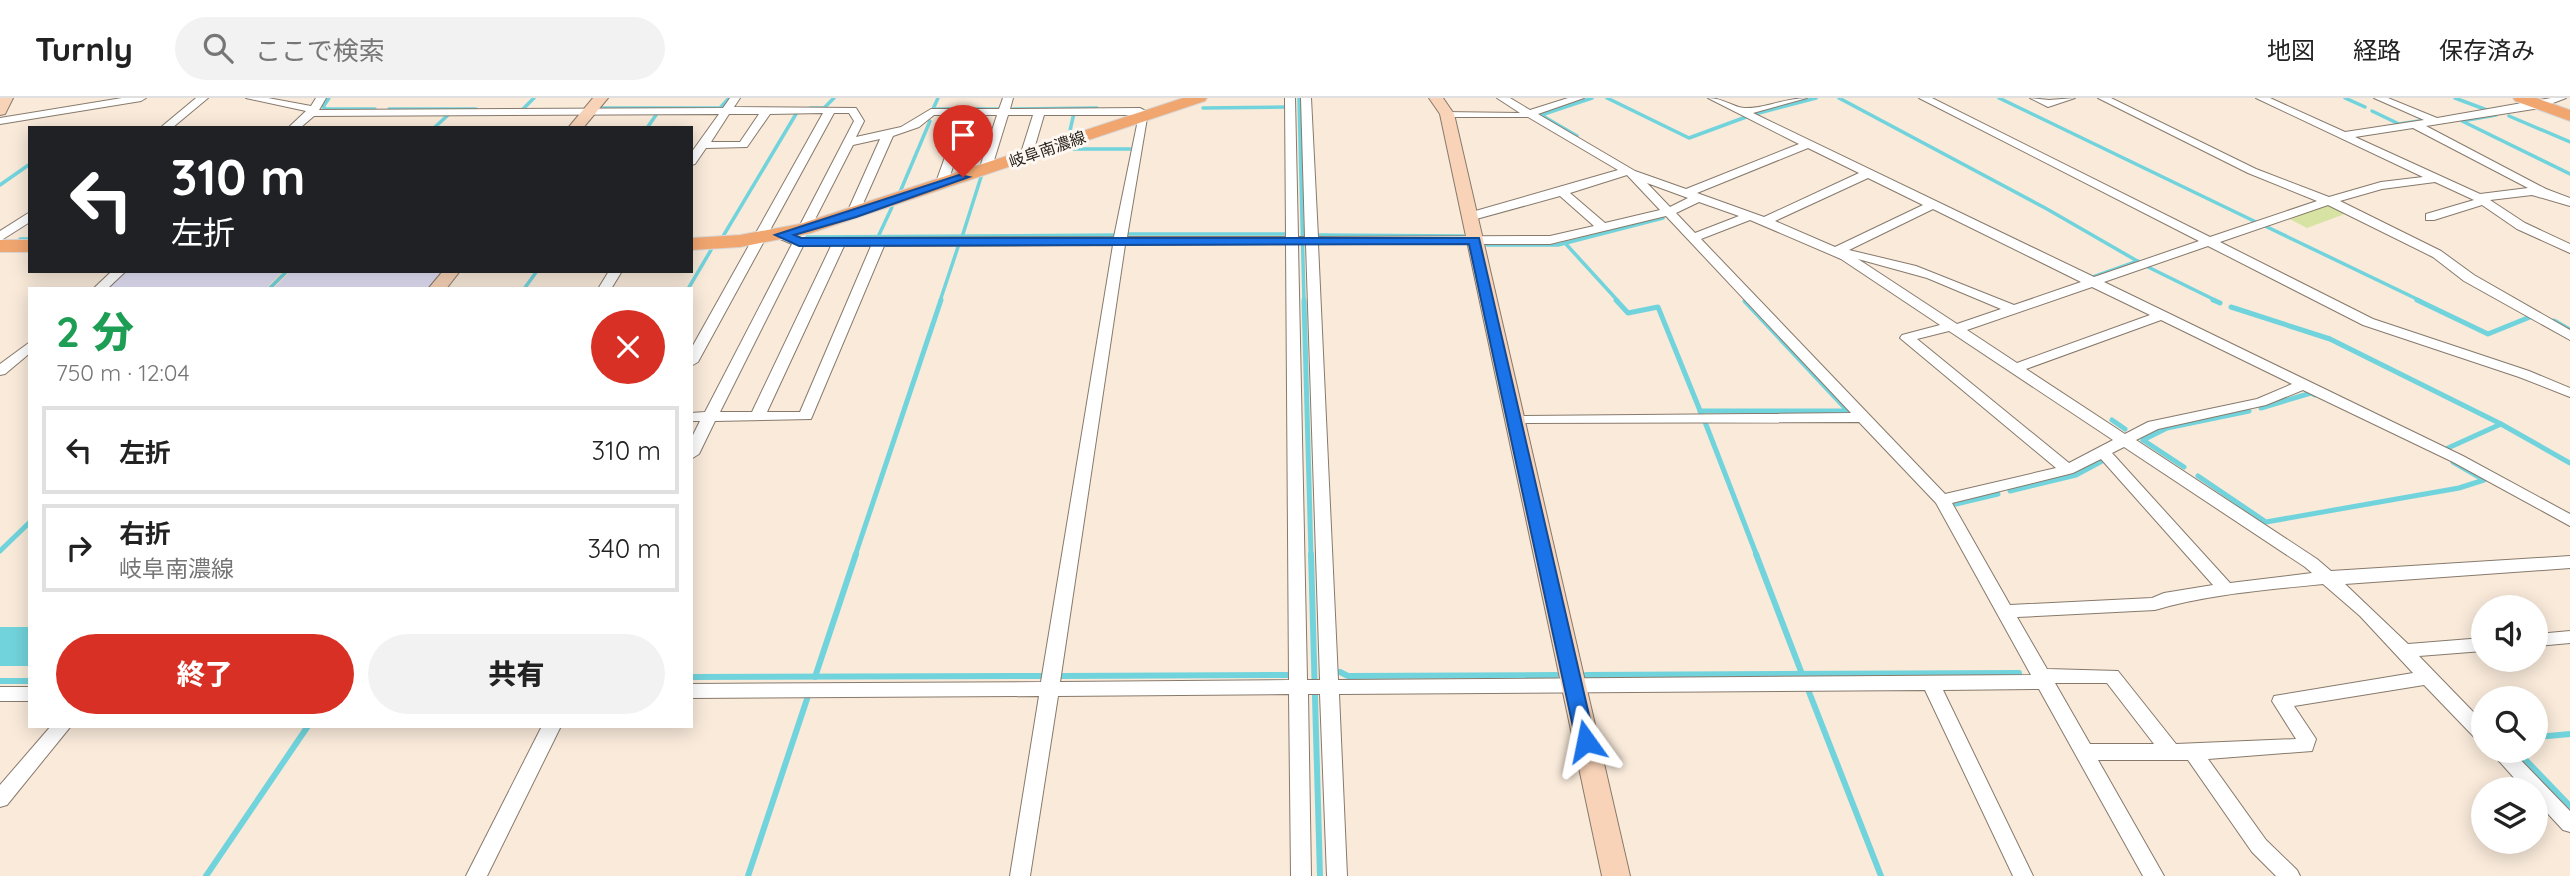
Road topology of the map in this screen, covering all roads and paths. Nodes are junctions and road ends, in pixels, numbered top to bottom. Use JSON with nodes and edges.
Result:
{"nodes":[{"id":1,"x":6,"y":98,"type":"edge"},
{"id":2,"x":141,"y":98,"type":"edge"},
{"id":3,"x":203,"y":98,"type":"edge"},
{"id":4,"x":251,"y":98,"type":"edge"},
{"id":5,"x":321,"y":98,"type":"edge"},
{"id":6,"x":395,"y":98,"type":"edge"},
{"id":7,"x":601,"y":98,"type":"edge"},
{"id":8,"x":735,"y":98,"type":"edge"},
{"id":9,"x":843,"y":98,"type":"edge"},
{"id":10,"x":1008,"y":98,"type":"edge"},
{"id":11,"x":1199,"y":98,"type":"edge"},
{"id":12,"x":1290,"y":98,"type":"edge"},
{"id":13,"x":1306,"y":98,"type":"edge"},
{"id":14,"x":1436,"y":98,"type":"edge"},
{"id":15,"x":1502,"y":98,"type":"edge"},
{"id":16,"x":1579,"y":98,"type":"edge"},
{"id":17,"x":1713,"y":98,"type":"edge"},
{"id":18,"x":1802,"y":98,"type":"edge"},
{"id":19,"x":1924,"y":98,"type":"edge"},
{"id":20,"x":2035,"y":98,"type":"edge"},
{"id":21,"x":2070,"y":98,"type":"edge"},
{"id":22,"x":2103,"y":98,"type":"edge"},
{"id":23,"x":2261,"y":98,"type":"edge"},
{"id":24,"x":2379,"y":98,"type":"edge"},
{"id":25,"x":2521,"y":98,"type":"edge"},
{"id":26,"x":2561,"y":98,"type":"edge"},
{"id":27,"x":118,"y":100,"type":"edge"},
{"id":28,"x":1777,"y":101,"type":"edge"},
{"id":29,"x":1178,"y":102,"type":"edge"},
{"id":30,"x":2540,"y":105,"type":"junction"},
{"id":31,"x":832,"y":110,"type":"junction"},
{"id":32,"x":1143,"y":110,"type":"edge"},
{"id":33,"x":0,"y":111,"type":"edge"},
{"id":34,"x":311,"y":111,"type":"junction"},
{"id":35,"x":589,"y":111,"type":"junction"},
{"id":36,"x":726,"y":111,"type":"junction"},
{"id":37,"x":766,"y":111,"type":"junction"},
{"id":38,"x":1039,"y":111,"type":"junction"},
{"id":39,"x":379,"y":112,"type":"junction"},
{"id":40,"x":966,"y":112,"type":"junction"},
{"id":41,"x":1003,"y":112,"type":"junction"},
{"id":42,"x":1744,"y":112,"type":"junction"},
{"id":43,"x":1447,"y":114,"type":"junction"},
{"id":44,"x":1529,"y":114,"type":"junction"},
{"id":45,"x":2570,"y":116,"type":"edge"},
{"id":46,"x":0,"y":121,"type":"edge"},
{"id":47,"x":2438,"y":122,"type":"junction"},
{"id":48,"x":2416,"y":125,"type":"junction"},
{"id":49,"x":168,"y":126,"type":"edge"},
{"id":50,"x":295,"y":126,"type":"edge"},
{"id":51,"x":577,"y":126,"type":"edge"},
{"id":52,"x":888,"y":135,"type":"junction"},
{"id":53,"x":2345,"y":135,"type":"junction"},
{"id":54,"x":848,"y":142,"type":"junction"},
{"id":55,"x":1808,"y":144,"type":"junction"},
{"id":56,"x":703,"y":145,"type":"junction"},
{"id":57,"x":1026,"y":156,"type":"junction"},
{"id":58,"x":693,"y":159,"type":"edge"},
{"id":59,"x":985,"y":170,"type":"junction"},
{"id":60,"x":1630,"y":172,"type":"junction"},
{"id":61,"x":1869,"y":173,"type":"junction"},
{"id":62,"x":2438,"y":178,"type":"junction"},
{"id":63,"x":941,"y":185,"type":"junction"},
{"id":64,"x":1562,"y":192,"type":"junction"},
{"id":65,"x":2543,"y":192,"type":"junction"},
{"id":66,"x":1693,"y":195,"type":"junction"},
{"id":67,"x":2482,"y":199,"type":"junction"},
{"id":68,"x":2331,"y":200,"type":"junction"},
{"id":69,"x":2570,"y":202,"type":"edge"},
{"id":70,"x":1934,"y":204,"type":"junction"},
{"id":71,"x":1668,"y":212,"type":"junction"},
{"id":72,"x":852,"y":215,"type":"junction"},
{"id":73,"x":1750,"y":216,"type":"junction"},
{"id":74,"x":28,"y":217,"type":"edge"},
{"id":75,"x":1469,"y":217,"type":"junction"},
{"id":76,"x":2430,"y":217,"type":"dead end"},
{"id":77,"x":1765,"y":221,"type":"junction"},
{"id":78,"x":1602,"y":227,"type":"junction"},
{"id":79,"x":802,"y":236,"type":"junction"},
{"id":80,"x":0,"y":237,"type":"edge"},
{"id":81,"x":759,"y":238,"type":"junction"},
{"id":82,"x":1693,"y":238,"type":"junction"},
{"id":83,"x":1120,"y":240,"type":"junction"},
{"id":84,"x":1301,"y":240,"type":"junction"},
{"id":85,"x":1474,"y":241,"type":"junction"},
{"id":86,"x":839,"y":242,"type":"junction"},
{"id":87,"x":879,"y":242,"type":"junction"},
{"id":88,"x":2209,"y":242,"type":"junction"},
{"id":89,"x":693,"y":244,"type":"edge"},
{"id":90,"x":0,"y":246,"type":"edge"},
{"id":91,"x":28,"y":246,"type":"edge"},
{"id":92,"x":2570,"y":249,"type":"edge"},
{"id":93,"x":1836,"y":251,"type":"junction"},
{"id":94,"x":118,"y":273,"type":"edge"},
{"id":95,"x":450,"y":273,"type":"edge"},
{"id":96,"x":2093,"y":282,"type":"junction"},
{"id":97,"x":101,"y":287,"type":"edge"},
{"id":98,"x":439,"y":287,"type":"edge"},
{"id":99,"x":2012,"y":309,"type":"junction"},
{"id":100,"x":2162,"y":315,"type":"junction"},
{"id":101,"x":1953,"y":327,"type":"junction"},
{"id":102,"x":2570,"y":336,"type":"edge"},
{"id":103,"x":28,"y":348,"type":"edge"},
{"id":104,"x":693,"y":358,"type":"edge"},
{"id":105,"x":2016,"y":368,"type":"junction"},
{"id":106,"x":0,"y":371,"type":"edge"},
{"id":107,"x":2305,"y":384,"type":"junction"},
{"id":108,"x":2570,"y":393,"type":"edge"},
{"id":109,"x":757,"y":416,"type":"junction"},
{"id":110,"x":693,"y":417,"type":"edge"},
{"id":111,"x":710,"y":417,"type":"junction"},
{"id":112,"x":1863,"y":417,"type":"junction"},
{"id":113,"x":1515,"y":420,"type":"junction"},
{"id":114,"x":2126,"y":440,"type":"junction"},
{"id":115,"x":693,"y":450,"type":"edge"},
{"id":116,"x":2103,"y":452,"type":"junction"},
{"id":117,"x":2068,"y":470,"type":"junction"},
{"id":118,"x":1942,"y":500,"type":"junction"},
{"id":119,"x":2570,"y":521,"type":"edge"},
{"id":120,"x":2570,"y":562,"type":"edge"},
{"id":121,"x":2331,"y":578,"type":"junction"},
{"id":122,"x":2226,"y":589,"type":"junction"},
{"id":123,"x":2005,"y":611,"type":"junction"},
{"id":124,"x":2570,"y":637,"type":"edge"},
{"id":125,"x":2548,"y":639,"type":"edge"},
{"id":126,"x":2471,"y":645,"type":"edge"},
{"id":127,"x":2403,"y":651,"type":"junction"},
{"id":128,"x":2429,"y":677,"type":"junction"},
{"id":129,"x":2043,"y":679,"type":"junction"},
{"id":130,"x":1931,"y":683,"type":"junction"},
{"id":131,"x":1574,"y":686,"type":"junction"},
{"id":132,"x":1314,"y":688,"type":"junction"},
{"id":133,"x":1050,"y":689,"type":"junction"},
{"id":134,"x":693,"y":691,"type":"edge"},
{"id":135,"x":0,"y":694,"type":"edge"},
{"id":136,"x":28,"y":694,"type":"edge"},
{"id":137,"x":2471,"y":721,"type":"edge"},
{"id":138,"x":60,"y":728,"type":"edge"},
{"id":139,"x":551,"y":728,"type":"edge"},
{"id":140,"x":2084,"y":752,"type":"junction"},
{"id":141,"x":2171,"y":752,"type":"junction"},
{"id":142,"x":2193,"y":752,"type":"junction"},
{"id":143,"x":2512,"y":763,"type":"edge"},
{"id":144,"x":0,"y":799,"type":"edge"},
{"id":145,"x":2570,"y":824,"type":"edge"},
{"id":146,"x":476,"y":876,"type":"edge"},
{"id":147,"x":1020,"y":876,"type":"edge"},
{"id":148,"x":1301,"y":876,"type":"edge"},
{"id":149,"x":1337,"y":876,"type":"edge"},
{"id":150,"x":1616,"y":876,"type":"edge"},
{"id":151,"x":2023,"y":876,"type":"edge"},
{"id":152,"x":2154,"y":876,"type":"edge"},
{"id":153,"x":2290,"y":876,"type":"edge"}],
"edges":[{"from":1,"to":33,"type":"street"},
{"from":2,"to":27,"type":"street"},
{"from":3,"to":49,"type":"street"},
{"from":4,"to":34,"type":"street"},
{"from":5,"to":34,"type":"street"},
{"from":6,"to":39,"type":"street"},
{"from":7,"to":35,"type":"street"},
{"from":8,"to":36,"type":"street"},
{"from":9,"to":31,"type":"street"},
{"from":10,"to":41,"type":"street"},
{"from":11,"to":29,"type":"main road","name":"岐阜南濃線"},
{"from":12,"to":84,"type":"street"},
{"from":13,"to":84,"type":"street"},
{"from":14,"to":43,"type":"street"},
{"from":15,"to":44,"type":"street"},
{"from":16,"to":44,"type":"street"},
{"from":17,"to":42,"type":"street"},
{"from":18,"to":28,"type":"street"},
{"from":19,"to":88,"type":"street"},
{"from":20,"to":21,"type":"street"},
{"from":22,"to":68,"type":"street"},
{"from":23,"to":53,"type":"street"},
{"from":24,"to":47,"type":"street"},
{"from":25,"to":30,"type":"main road"},
{"from":26,"to":30,"type":"street"},
{"from":27,"to":46,"type":"street"},
{"from":28,"to":42,"type":"street"},
{"from":29,"to":32,"type":"main road","name":"岐阜南濃線"},
{"from":30,"to":45,"type":"main road"},
{"from":30,"to":47,"type":"street"},
{"from":31,"to":37,"type":"street"},
{"from":31,"to":54,"type":"street"},
{"from":31,"to":81,"type":"street"},
{"from":32,"to":38,"type":"street"},
{"from":32,"to":57,"type":"main road","name":"岐阜南濃線"},
{"from":32,"to":83,"type":"street"},
{"from":34,"to":39,"type":"street"},
{"from":34,"to":50,"type":"street"},
{"from":35,"to":36,"type":"street"},
{"from":35,"to":39,"type":"street"},
{"from":35,"to":51,"type":"street"},
{"from":36,"to":37,"type":"street"},
{"from":36,"to":56,"type":"street"},
{"from":37,"to":56,"type":"street"},
{"from":38,"to":41,"type":"street"},
{"from":38,"to":57,"type":"street"},
{"from":40,"to":41,"type":"street"},
{"from":40,"to":52,"type":"street"},
{"from":40,"to":63,"type":"street"},
{"from":41,"to":59,"type":"street"},
{"from":42,"to":55,"type":"street"},
{"from":43,"to":44,"type":"street"},
{"from":43,"to":75,"type":"street"},
{"from":44,"to":60,"type":"street"},
{"from":47,"to":48,"type":"street"},
{"from":48,"to":53,"type":"street"},
{"from":48,"to":65,"type":"street"},
{"from":52,"to":54,"type":"street"},
{"from":52,"to":72,"type":"street"},
{"from":53,"to":62,"type":"street"},
{"from":54,"to":79,"type":"street"},
{"from":55,"to":61,"type":"street"},
{"from":55,"to":66,"type":"street"},
{"from":56,"to":58,"type":"street"},
{"from":57,"to":59,"type":"main road","name":"岐阜南濃線"},
{"from":59,"to":63,"type":"main road","name":"岐阜南濃線"},
{"from":60,"to":64,"type":"street"},
{"from":60,"to":66,"type":"street"},
{"from":60,"to":71,"type":"street"},
{"from":61,"to":70,"type":"street"},
{"from":61,"to":77,"type":"street"},
{"from":62,"to":67,"type":"street"},
{"from":62,"to":68,"type":"street"},
{"from":63,"to":72,"type":"main road","name":"岐阜南濃線"},
{"from":64,"to":75,"type":"street"},
{"from":64,"to":78,"type":"street"},
{"from":65,"to":67,"type":"street"},
{"from":65,"to":69,"type":"street"},
{"from":66,"to":71,"type":"street"},
{"from":66,"to":73,"type":"street"},
{"from":67,"to":76,"type":"street"},
{"from":67,"to":92,"type":"street"},
{"from":68,"to":88,"type":"street"},
{"from":68,"to":102,"type":"street"},
{"from":70,"to":93,"type":"street"},
{"from":70,"to":96,"type":"street"},
{"from":71,"to":78,"type":"street"},
{"from":71,"to":82,"type":"street"},
{"from":72,"to":79,"type":"main road","name":"岐阜南濃線"},
{"from":73,"to":77,"type":"street"},
{"from":73,"to":82,"type":"street"},
{"from":74,"to":80,"type":"street"},
{"from":75,"to":85,"type":"street"},
{"from":77,"to":93,"type":"street"},
{"from":78,"to":85,"type":"street"},
{"from":79,"to":81,"type":"main road","name":"岐阜南濃線"},
{"from":79,"to":86,"type":"street"},
{"from":79,"to":111,"type":"street"},
{"from":81,"to":89,"type":"main road","name":"岐阜南濃線"},
{"from":81,"to":104,"type":"street"},
{"from":82,"to":112,"type":"street"},
{"from":83,"to":84,"type":"street"},
{"from":83,"to":87,"type":"street"},
{"from":83,"to":133,"type":"street"},
{"from":84,"to":85,"type":"street"},
{"from":84,"to":132,"type":"street"},
{"from":84,"to":132,"type":"street"},
{"from":85,"to":113,"type":"street"},
{"from":86,"to":87,"type":"street"},
{"from":86,"to":109,"type":"street"},
{"from":87,"to":109,"type":"street"},
{"from":88,"to":96,"type":"street"},
{"from":88,"to":108,"type":"street"},
{"from":90,"to":91,"type":"main road"},
{"from":93,"to":99,"type":"street"},
{"from":93,"to":101,"type":"street"},
{"from":94,"to":97,"type":"street"},
{"from":95,"to":98,"type":"street"},
{"from":96,"to":99,"type":"street"},
{"from":96,"to":100,"type":"street"},
{"from":99,"to":101,"type":"street"},
{"from":100,"to":105,"type":"street"},
{"from":100,"to":107,"type":"street"},
{"from":101,"to":105,"type":"street"},
{"from":101,"to":117,"type":"street"},
{"from":103,"to":106,"type":"street"},
{"from":105,"to":114,"type":"street"},
{"from":107,"to":114,"type":"street"},
{"from":107,"to":119,"type":"street"},
{"from":109,"to":111,"type":"street"},
{"from":110,"to":111,"type":"street"},
{"from":111,"to":115,"type":"street"},
{"from":112,"to":113,"type":"street"},
{"from":112,"to":118,"type":"street"},
{"from":113,"to":131,"type":"street"},
{"from":114,"to":116,"type":"street"},
{"from":114,"to":121,"type":"street"},
{"from":116,"to":117,"type":"street"},
{"from":116,"to":122,"type":"street"},
{"from":117,"to":118,"type":"street"},
{"from":118,"to":123,"type":"street"},
{"from":120,"to":121,"type":"street"},
{"from":121,"to":122,"type":"street"},
{"from":121,"to":127,"type":"street"},
{"from":122,"to":123,"type":"street"},
{"from":123,"to":129,"type":"street"},
{"from":124,"to":125,"type":"street"},
{"from":126,"to":127,"type":"street"},
{"from":127,"to":128,"type":"street"},
{"from":128,"to":137,"type":"street"},
{"from":128,"to":142,"type":"street"},
{"from":129,"to":130,"type":"street"},
{"from":129,"to":140,"type":"street"},
{"from":129,"to":141,"type":"street"},
{"from":130,"to":131,"type":"street"},
{"from":130,"to":151,"type":"street"},
{"from":131,"to":132,"type":"street"},
{"from":131,"to":150,"type":"street"},
{"from":132,"to":133,"type":"street"},
{"from":132,"to":148,"type":"street"},
{"from":132,"to":149,"type":"street"},
{"from":133,"to":134,"type":"street"},
{"from":133,"to":147,"type":"street"},
{"from":135,"to":136,"type":"street"},
{"from":138,"to":144,"type":"street"},
{"from":139,"to":146,"type":"street"},
{"from":140,"to":141,"type":"street"},
{"from":140,"to":152,"type":"street"},
{"from":141,"to":142,"type":"street"},
{"from":142,"to":153,"type":"street"},
{"from":143,"to":145,"type":"street"}]}
